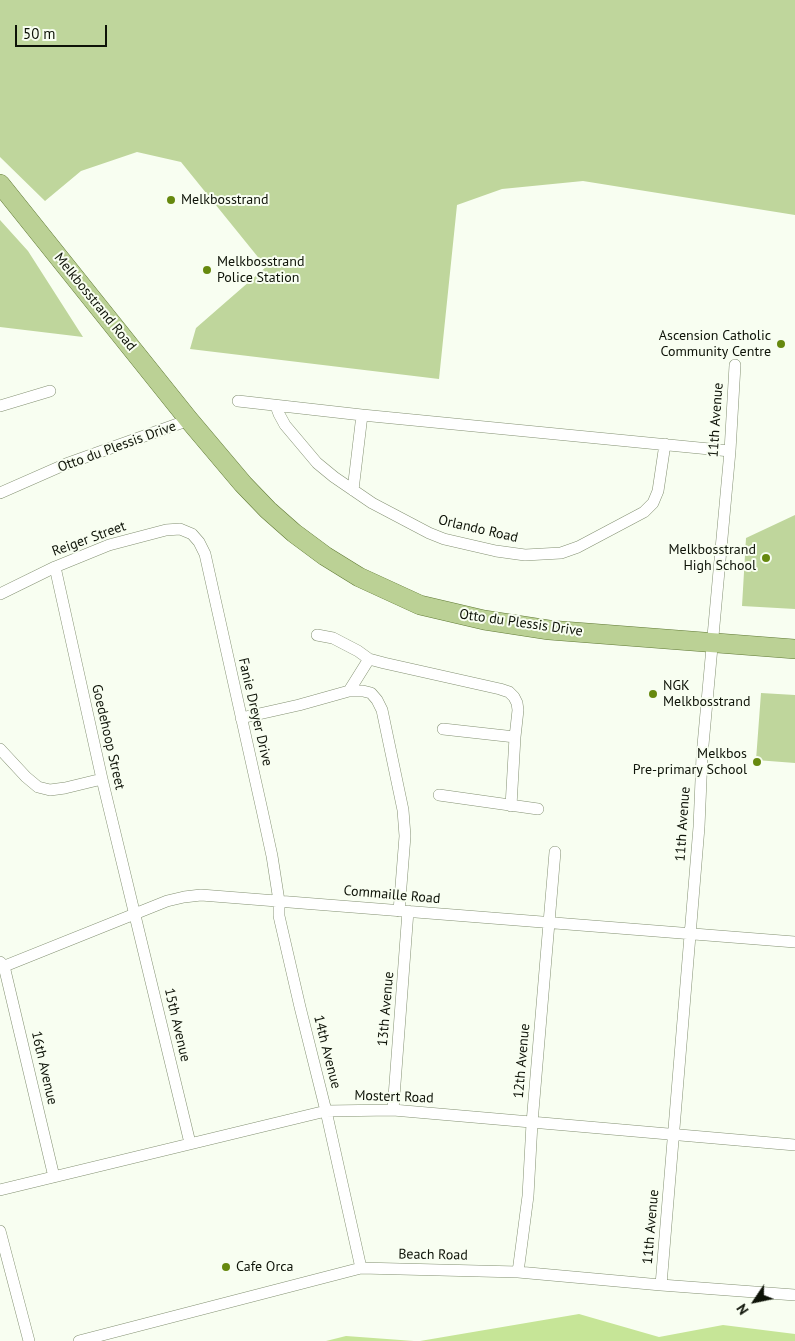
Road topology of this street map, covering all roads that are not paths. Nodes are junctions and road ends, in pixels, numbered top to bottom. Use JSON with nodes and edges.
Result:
{"nodes":[{"id":1,"x":0,"y":184,"type":"edge"},
{"id":2,"x":736,"y":365,"type":"dead end"},
{"id":3,"x":50,"y":391,"type":"dead end"},
{"id":4,"x":238,"y":400,"type":"dead end"},
{"id":5,"x":0,"y":406,"type":"edge"},
{"id":6,"x":276,"y":406,"type":"junction"},
{"id":7,"x":362,"y":415,"type":"junction"},
{"id":8,"x":189,"y":420,"type":"junction"},
{"id":9,"x":665,"y":444,"type":"junction"},
{"id":10,"x":730,"y":450,"type":"junction"},
{"id":11,"x":353,"y":490,"type":"junction"},
{"id":12,"x":0,"y":493,"type":"edge"},
{"id":13,"x":192,"y":534,"type":"joint"},
{"id":14,"x":55,"y":567,"type":"junction"},
{"id":15,"x":0,"y":594,"type":"edge"},
{"id":16,"x":317,"y":635,"type":"dead end"},
{"id":17,"x":712,"y":642,"type":"junction"},
{"id":18,"x":795,"y":649,"type":"edge"},
{"id":19,"x":369,"y":659,"type":"junction"},
{"id":20,"x":349,"y":691,"type":"junction"},
{"id":21,"x":241,"y":718,"type":"junction"},
{"id":22,"x":443,"y":729,"type":"dead end"},
{"id":23,"x":515,"y":737,"type":"junction"},
{"id":24,"x":0,"y":748,"type":"edge"},
{"id":25,"x":102,"y":779,"type":"junction"},
{"id":26,"x":439,"y":796,"type":"dead end"},
{"id":27,"x":511,"y":806,"type":"junction"},
{"id":28,"x":538,"y":809,"type":"dead end"},
{"id":29,"x":555,"y":852,"type":"dead end"},
{"id":30,"x":279,"y":901,"type":"junction"},
{"id":31,"x":404,"y":911,"type":"junction"},
{"id":32,"x":135,"y":913,"type":"junction"},
{"id":33,"x":549,"y":923,"type":"junction"},
{"id":34,"x":690,"y":934,"type":"junction"},
{"id":35,"x":795,"y":942,"type":"edge"},
{"id":36,"x":1,"y":966,"type":"edge"},
{"id":37,"x":392,"y":1110,"type":"junction"},
{"id":38,"x":326,"y":1111,"type":"junction"},
{"id":39,"x":532,"y":1122,"type":"junction"},
{"id":40,"x":674,"y":1134,"type":"junction"},
{"id":41,"x":190,"y":1143,"type":"junction"},
{"id":42,"x":795,"y":1146,"type":"edge"},
{"id":43,"x":54,"y":1177,"type":"junction"},
{"id":44,"x":0,"y":1190,"type":"edge"},
{"id":45,"x":0,"y":1232,"type":"edge"},
{"id":46,"x":361,"y":1268,"type":"junction"},
{"id":47,"x":518,"y":1272,"type":"junction"},
{"id":48,"x":661,"y":1285,"type":"junction"},
{"id":49,"x":795,"y":1295,"type":"edge"},
{"id":50,"x":29,"y":1341,"type":"edge"},
{"id":51,"x":79,"y":1341,"type":"edge"}],
"edges":[{"from":1,"to":8,"type":"main road","name":"Melkbosstrand Road"},
{"from":2,"to":10,"type":"street","name":"11th Avenue"},
{"from":3,"to":5,"type":"street"},
{"from":4,"to":6,"type":"street"},
{"from":6,"to":7,"type":"street"},
{"from":6,"to":11,"type":"street","name":"Orlando Road"},
{"from":7,"to":9,"type":"street"},
{"from":7,"to":11,"type":"street"},
{"from":8,"to":12,"type":"street","name":"Otto du Plessis Drive"},
{"from":8,"to":17,"type":"main road","name":"Otto du Plessis Drive"},
{"from":9,"to":10,"type":"street"},
{"from":9,"to":11,"type":"street","name":"Orlando Road"},
{"from":10,"to":17,"type":"street","name":"11th Avenue"},
{"from":13,"to":14,"type":"street","name":"Reiger Street"},
{"from":13,"to":21,"type":"street","name":"Fanie Dreyer Drive"},
{"from":14,"to":15,"type":"street","name":"Reiger Street"},
{"from":14,"to":25,"type":"street","name":"Goedehoop Street"},
{"from":16,"to":19,"type":"street"},
{"from":17,"to":18,"type":"main road","name":"Otto du Plessis Drive"},
{"from":17,"to":34,"type":"street","name":"11th Avenue"},
{"from":19,"to":20,"type":"street"},
{"from":19,"to":23,"type":"street"},
{"from":20,"to":21,"type":"street"},
{"from":20,"to":31,"type":"street","name":"13th Avenue"},
{"from":21,"to":30,"type":"street","name":"Fanie Dreyer Drive"},
{"from":22,"to":23,"type":"street"},
{"from":23,"to":27,"type":"street"},
{"from":24,"to":25,"type":"street"},
{"from":25,"to":32,"type":"street","name":"Goedehoop Street"},
{"from":26,"to":27,"type":"street"},
{"from":27,"to":28,"type":"street"},
{"from":29,"to":33,"type":"street","name":"12th Avenue"},
{"from":30,"to":31,"type":"street","name":"Commaille Road"},
{"from":30,"to":32,"type":"street","name":"Commaille Road"},
{"from":30,"to":38,"type":"street","name":"14th Avenue"},
{"from":31,"to":33,"type":"street","name":"Commaille Road"},
{"from":31,"to":37,"type":"street","name":"13th Avenue"},
{"from":32,"to":36,"type":"street","name":"Commaille Road"},
{"from":32,"to":41,"type":"street","name":"15th Avenue"},
{"from":33,"to":34,"type":"street","name":"Commaille Road"},
{"from":33,"to":39,"type":"street","name":"12th Avenue"},
{"from":34,"to":35,"type":"street","name":"Commaille Road"},
{"from":34,"to":40,"type":"street","name":"11th Avenue"},
{"from":36,"to":43,"type":"street","name":"16th Avenue"},
{"from":37,"to":38,"type":"street","name":"Mostert Road"},
{"from":37,"to":39,"type":"street","name":"Mostert Road"},
{"from":38,"to":41,"type":"street","name":"Mostert Road"},
{"from":38,"to":46,"type":"street","name":"14th Avenue"},
{"from":39,"to":40,"type":"street","name":"Mostert Road"},
{"from":39,"to":47,"type":"street","name":"12th Avenue"},
{"from":40,"to":42,"type":"street","name":"Mostert Road"},
{"from":40,"to":48,"type":"street","name":"11th Avenue"},
{"from":41,"to":43,"type":"street","name":"Mostert Road"},
{"from":43,"to":44,"type":"street","name":"Mostert Road"},
{"from":45,"to":50,"type":"street"},
{"from":46,"to":47,"type":"street","name":"Beach Road"},
{"from":46,"to":51,"type":"street","name":"Beach Road"},
{"from":47,"to":48,"type":"street","name":"Beach Road"},
{"from":48,"to":49,"type":"street","name":"Beach Road"}]}
